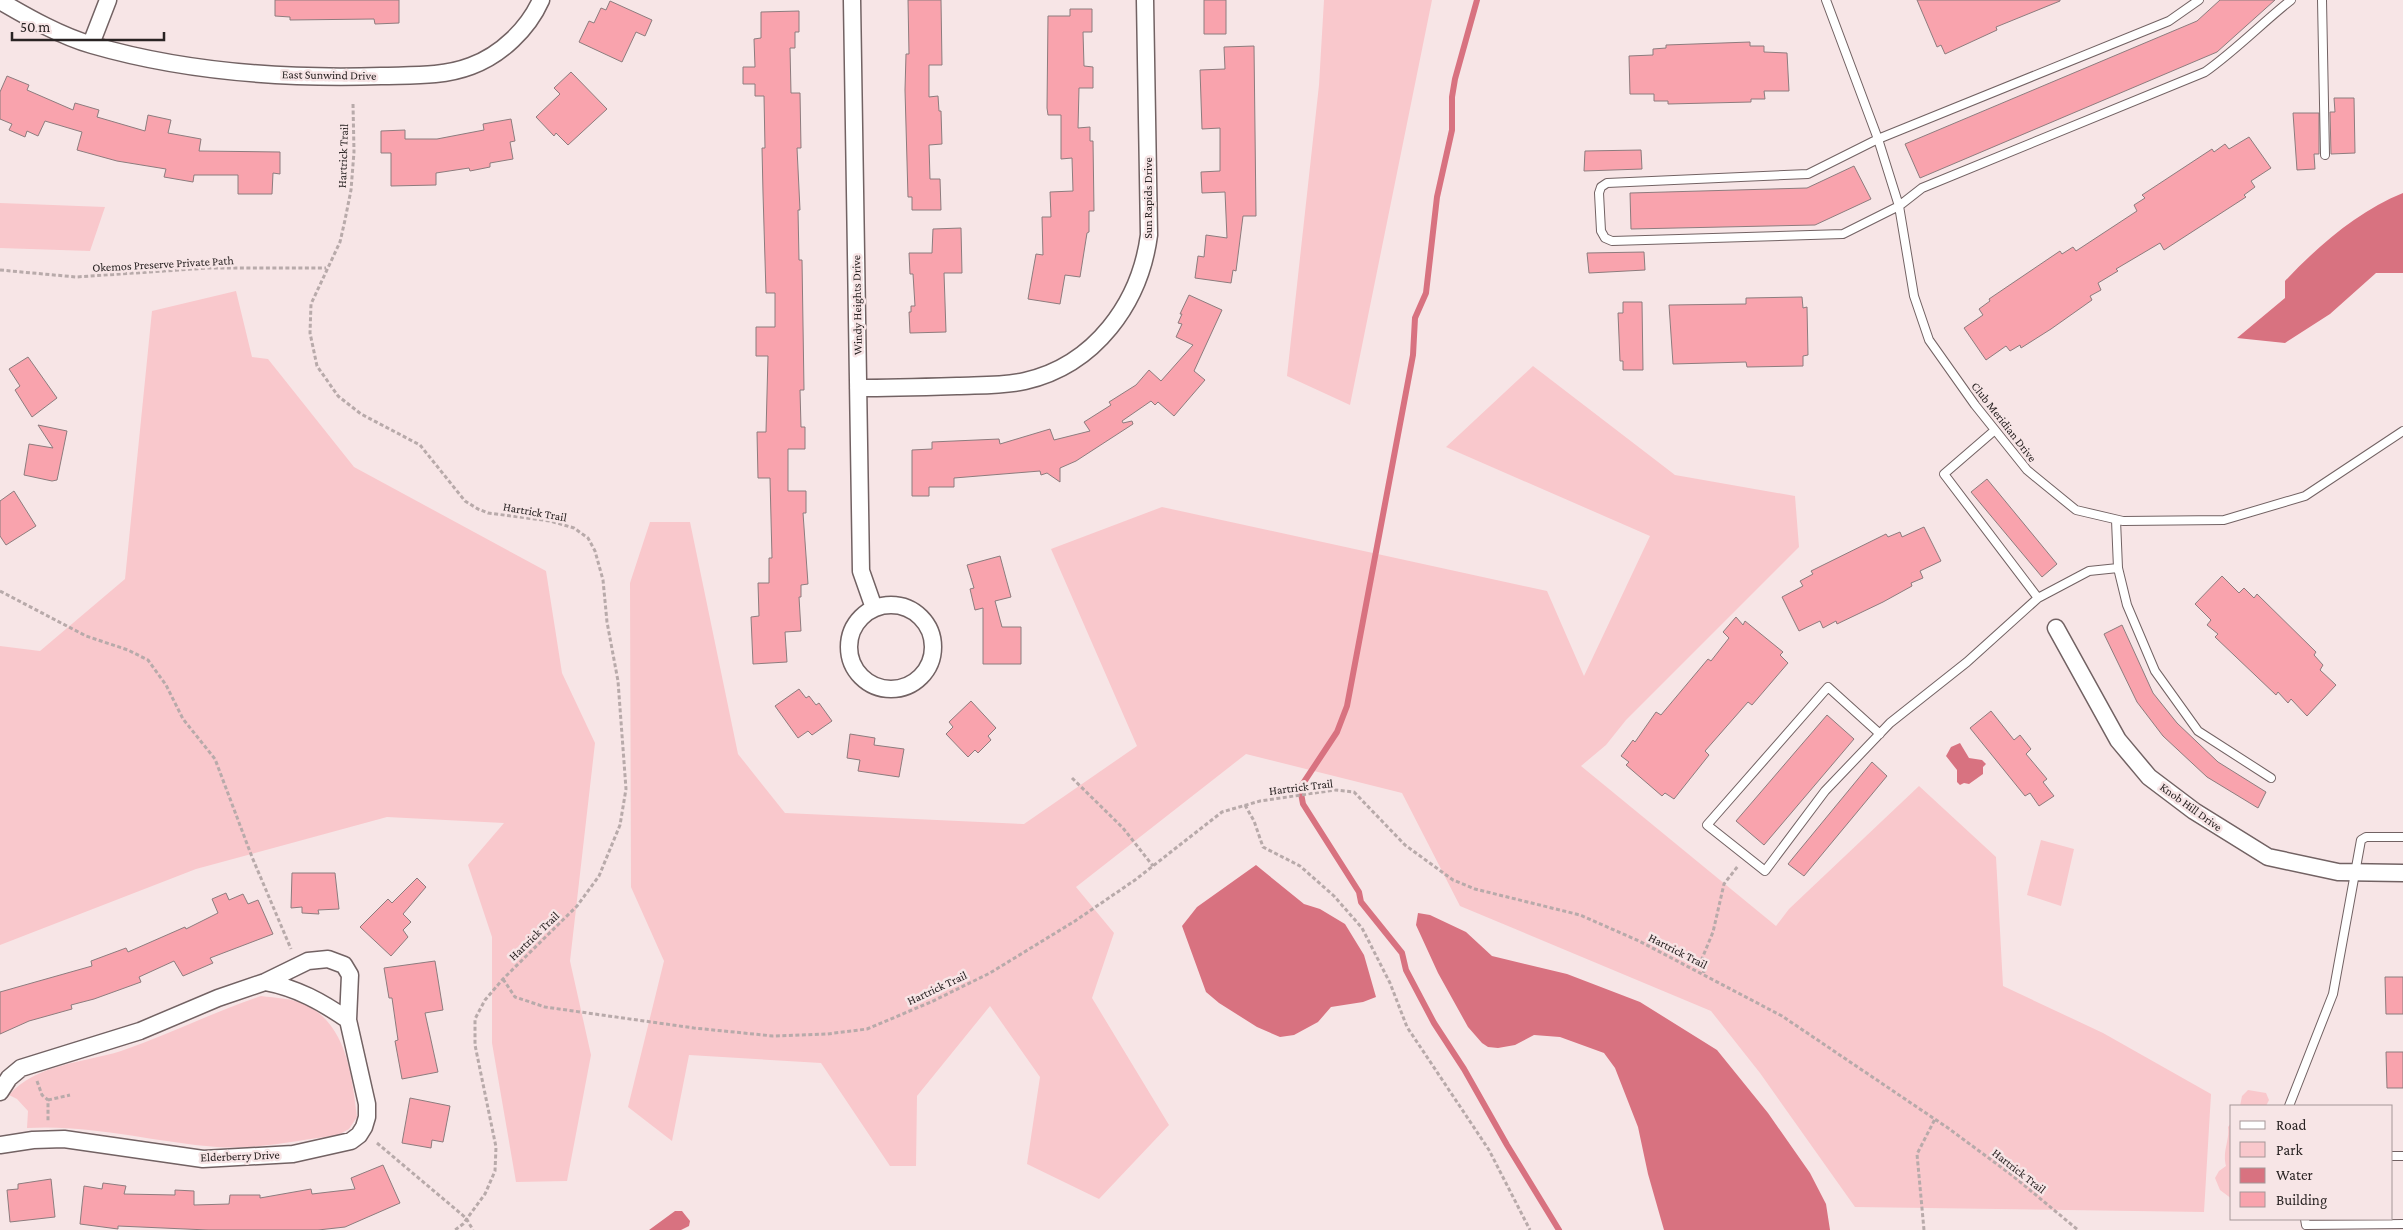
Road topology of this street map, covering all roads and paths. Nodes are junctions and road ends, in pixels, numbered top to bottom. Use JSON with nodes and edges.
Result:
{"nodes":[{"id":1,"x":108,"y":0,"type":"edge"},
{"id":2,"x":541,"y":0,"type":"edge"},
{"id":3,"x":852,"y":0,"type":"edge"},
{"id":4,"x":1145,"y":0,"type":"edge"},
{"id":5,"x":1826,"y":0,"type":"edge"},
{"id":6,"x":2199,"y":0,"type":"edge"},
{"id":7,"x":2291,"y":0,"type":"edge"},
{"id":8,"x":2322,"y":0,"type":"edge"},
{"id":9,"x":0,"y":1,"type":"edge"},
{"id":10,"x":91,"y":44,"type":"junction"},
{"id":11,"x":353,"y":104,"type":"dead end"},
{"id":12,"x":1878,"y":139,"type":"junction"},
{"id":13,"x":2325,"y":155,"type":"dead end"},
{"id":14,"x":1899,"y":206,"type":"junction"},
{"id":15,"x":326,"y":268,"type":"junction"},
{"id":16,"x":0,"y":270,"type":"edge"},
{"id":17,"x":858,"y":388,"type":"junction"},
{"id":18,"x":1995,"y":430,"type":"junction"},
{"id":19,"x":2403,"y":431,"type":"edge"},
{"id":20,"x":2116,"y":520,"type":"junction"},
{"id":21,"x":2118,"y":568,"type":"junction"},
{"id":22,"x":0,"y":591,"type":"edge"},
{"id":23,"x":2038,"y":598,"type":"junction"},
{"id":24,"x":874,"y":608,"type":"junction"},
{"id":25,"x":2056,"y":628,"type":"dead end"},
{"id":26,"x":1880,"y":734,"type":"junction"},
{"id":27,"x":1072,"y":778,"type":"dead end"},
{"id":28,"x":2270,"y":778,"type":"dead end"},
{"id":29,"x":1245,"y":805,"type":"junction"},
{"id":30,"x":2403,"y":837,"type":"edge"},
{"id":31,"x":1746,"y":856,"type":"junction"},
{"id":32,"x":1153,"y":866,"type":"junction"},
{"id":33,"x":2355,"y":872,"type":"junction"},
{"id":34,"x":2403,"y":873,"type":"edge"},
{"id":35,"x":299,"y":965,"type":"junction"},
{"id":36,"x":1704,"y":974,"type":"junction"},
{"id":37,"x":503,"y":979,"type":"junction"},
{"id":38,"x":265,"y":982,"type":"junction"},
{"id":39,"x":348,"y":1020,"type":"junction"},
{"id":40,"x":31,"y":1064,"type":"junction"},
{"id":41,"x":0,"y":1092,"type":"edge"},
{"id":42,"x":70,"y":1095,"type":"dead end"},
{"id":43,"x":48,"y":1100,"type":"junction"},
{"id":44,"x":2289,"y":1105,"type":"edge"},
{"id":45,"x":1935,"y":1119,"type":"junction"},
{"id":46,"x":51,"y":1140,"type":"junction"},
{"id":47,"x":376,"y":1143,"type":"dead end"},
{"id":48,"x":0,"y":1145,"type":"edge"},
{"id":49,"x":466,"y":1218,"type":"junction"},
{"id":50,"x":2305,"y":1220,"type":"edge"},
{"id":51,"x":2403,"y":1224,"type":"edge"},
{"id":52,"x":455,"y":1230,"type":"edge"},
{"id":53,"x":473,"y":1230,"type":"edge"},
{"id":54,"x":1530,"y":1230,"type":"edge"},
{"id":55,"x":1924,"y":1230,"type":"edge"},
{"id":56,"x":2078,"y":1230,"type":"edge"}],
"edges":[{"from":1,"to":10,"type":"street"},
{"from":2,"to":10,"type":"street","name":"East Sunwind Drive"},
{"from":3,"to":17,"type":"street","name":"Windy Heights Drive"},
{"from":4,"to":17,"type":"street","name":"Sun Rapids Drive"},
{"from":5,"to":12,"type":"lane","name":"Club Meridian Drive"},
{"from":6,"to":12,"type":"lane"},
{"from":7,"to":14,"type":"lane"},
{"from":8,"to":13,"type":"lane"},
{"from":9,"to":10,"type":"street","name":"East Sunwind Drive"},
{"from":11,"to":15,"type":"path","name":"Hartrick Trail"},
{"from":12,"to":14,"type":"lane","name":"Club Meridian Drive"},
{"from":12,"to":14,"type":"lane"},
{"from":14,"to":18,"type":"lane","name":"Club Meridian Drive"},
{"from":15,"to":16,"type":"path","name":"Okemos Preserve Private Path"},
{"from":15,"to":37,"type":"path","name":"Hartrick Trail"},
{"from":17,"to":24,"type":"street","name":"Windy Heights Drive"},
{"from":18,"to":20,"type":"lane","name":"Club Meridian Drive"},
{"from":18,"to":23,"type":"lane"},
{"from":19,"to":20,"type":"lane","name":"Club Meridian Drive"},
{"from":20,"to":21,"type":"lane"},
{"from":21,"to":23,"type":"lane"},
{"from":21,"to":28,"type":"lane"},
{"from":22,"to":35,"type":"path"},
{"from":23,"to":26,"type":"lane"},
{"from":24,"to":24,"type":"street"},
{"from":25,"to":33,"type":"street","name":"Knob Hill Drive"},
{"from":26,"to":31,"type":"lane"},
{"from":26,"to":31,"type":"lane"},
{"from":27,"to":32,"type":"path"},
{"from":29,"to":32,"type":"path","name":"Hartrick Trail"},
{"from":29,"to":36,"type":"path","name":"Hartrick Trail"},
{"from":29,"to":54,"type":"path"},
{"from":30,"to":33,"type":"lane"},
{"from":31,"to":36,"type":"path"},
{"from":32,"to":37,"type":"path","name":"Hartrick Trail"},
{"from":33,"to":34,"type":"street","name":"Knob Hill Drive"},
{"from":33,"to":44,"type":"lane"},
{"from":35,"to":38,"type":"street","name":"Elderberry Drive"},
{"from":35,"to":39,"type":"street","name":"Elderberry Drive"},
{"from":36,"to":45,"type":"path","name":"Hartrick Trail"},
{"from":37,"to":49,"type":"path","name":"Hartrick Trail"},
{"from":38,"to":39,"type":"street"},
{"from":38,"to":40,"type":"street","name":"Elderberry Drive"},
{"from":39,"to":46,"type":"street","name":"Elderberry Drive"},
{"from":40,"to":41,"type":"street","name":"Elderberry Drive"},
{"from":40,"to":43,"type":"path"},
{"from":42,"to":43,"type":"path"},
{"from":43,"to":46,"type":"path"},
{"from":45,"to":55,"type":"path"},
{"from":45,"to":56,"type":"path","name":"Hartrick Trail"},
{"from":46,"to":48,"type":"street","name":"Elderberry Drive"},
{"from":47,"to":49,"type":"path"},
{"from":49,"to":52,"type":"path","name":"Hartrick Trail"},
{"from":49,"to":53,"type":"path"},
{"from":50,"to":51,"type":"lane"}]}
